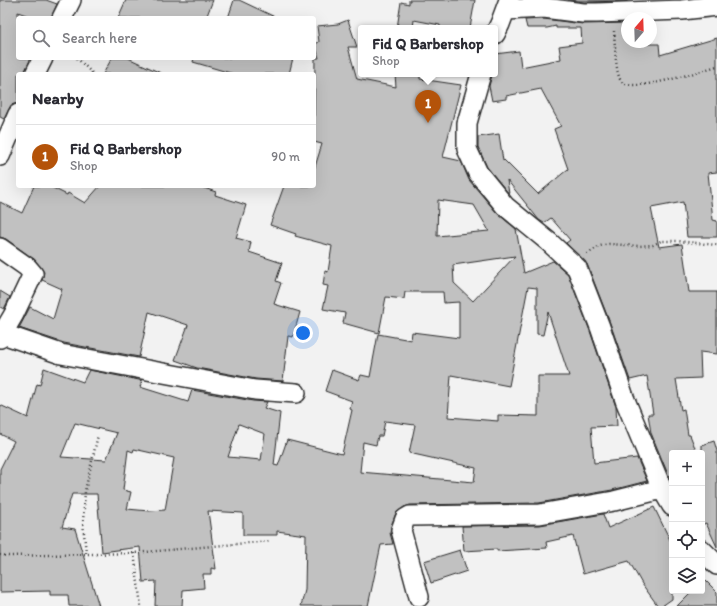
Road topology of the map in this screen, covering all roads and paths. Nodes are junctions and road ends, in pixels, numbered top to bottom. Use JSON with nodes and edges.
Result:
{"nodes":[{"id":1,"x":71,"y":0,"type":"edge"},
{"id":2,"x":507,"y":5,"type":"edge"},
{"id":3,"x":717,"y":6,"type":"edge"},
{"id":4,"x":612,"y":13,"type":"junction"},
{"id":5,"x":63,"y":16,"type":"edge"},
{"id":6,"x":498,"y":27,"type":"edge"},
{"id":7,"x":42,"y":60,"type":"edge"},
{"id":8,"x":79,"y":60,"type":"edge"},
{"id":9,"x":717,"y":66,"type":"edge"},
{"id":10,"x":36,"y":72,"type":"edge"},
{"id":11,"x":91,"y":72,"type":"edge"},
{"id":12,"x":480,"y":77,"type":"edge"},
{"id":13,"x":16,"y":119,"type":"edge"},
{"id":14,"x":0,"y":156,"type":"edge"},
{"id":15,"x":717,"y":245,"type":"edge"},
{"id":16,"x":0,"y":248,"type":"edge"},
{"id":17,"x":571,"y":263,"type":"junction"},
{"id":18,"x":1,"y":336,"type":"edge"},
{"id":19,"x":296,"y":393,"type":"dead end"},
{"id":20,"x":98,"y":435,"type":"dead end"},
{"id":21,"x":662,"y":489,"type":"junction"},
{"id":22,"x":669,"y":501,"type":"edge"},
{"id":23,"x":270,"y":541,"type":"dead end"},
{"id":24,"x":86,"y":553,"type":"junction"},
{"id":25,"x":134,"y":553,"type":"junction"},
{"id":26,"x":705,"y":553,"type":"edge"},
{"id":27,"x":0,"y":555,"type":"edge"},
{"id":28,"x":717,"y":565,"type":"edge"},
{"id":29,"x":419,"y":597,"type":"dead end"},
{"id":30,"x":141,"y":606,"type":"edge"}],
"edges":[{"from":1,"to":5,"type":"street"},
{"from":2,"to":4,"type":"street"},
{"from":2,"to":6,"type":"street"},
{"from":3,"to":4,"type":"street"},
{"from":4,"to":9,"type":"path"},
{"from":7,"to":10,"type":"street"},
{"from":8,"to":11,"type":"path"},
{"from":12,"to":17,"type":"street"},
{"from":13,"to":14,"type":"street"},
{"from":15,"to":17,"type":"path"},
{"from":16,"to":18,"type":"street"},
{"from":17,"to":21,"type":"street"},
{"from":18,"to":19,"type":"street"},
{"from":20,"to":24,"type":"path"},
{"from":21,"to":22,"type":"street"},
{"from":21,"to":29,"type":"street"},
{"from":23,"to":25,"type":"path"},
{"from":24,"to":25,"type":"path"},
{"from":24,"to":27,"type":"path"},
{"from":25,"to":30,"type":"path"},
{"from":26,"to":28,"type":"street"}]}
